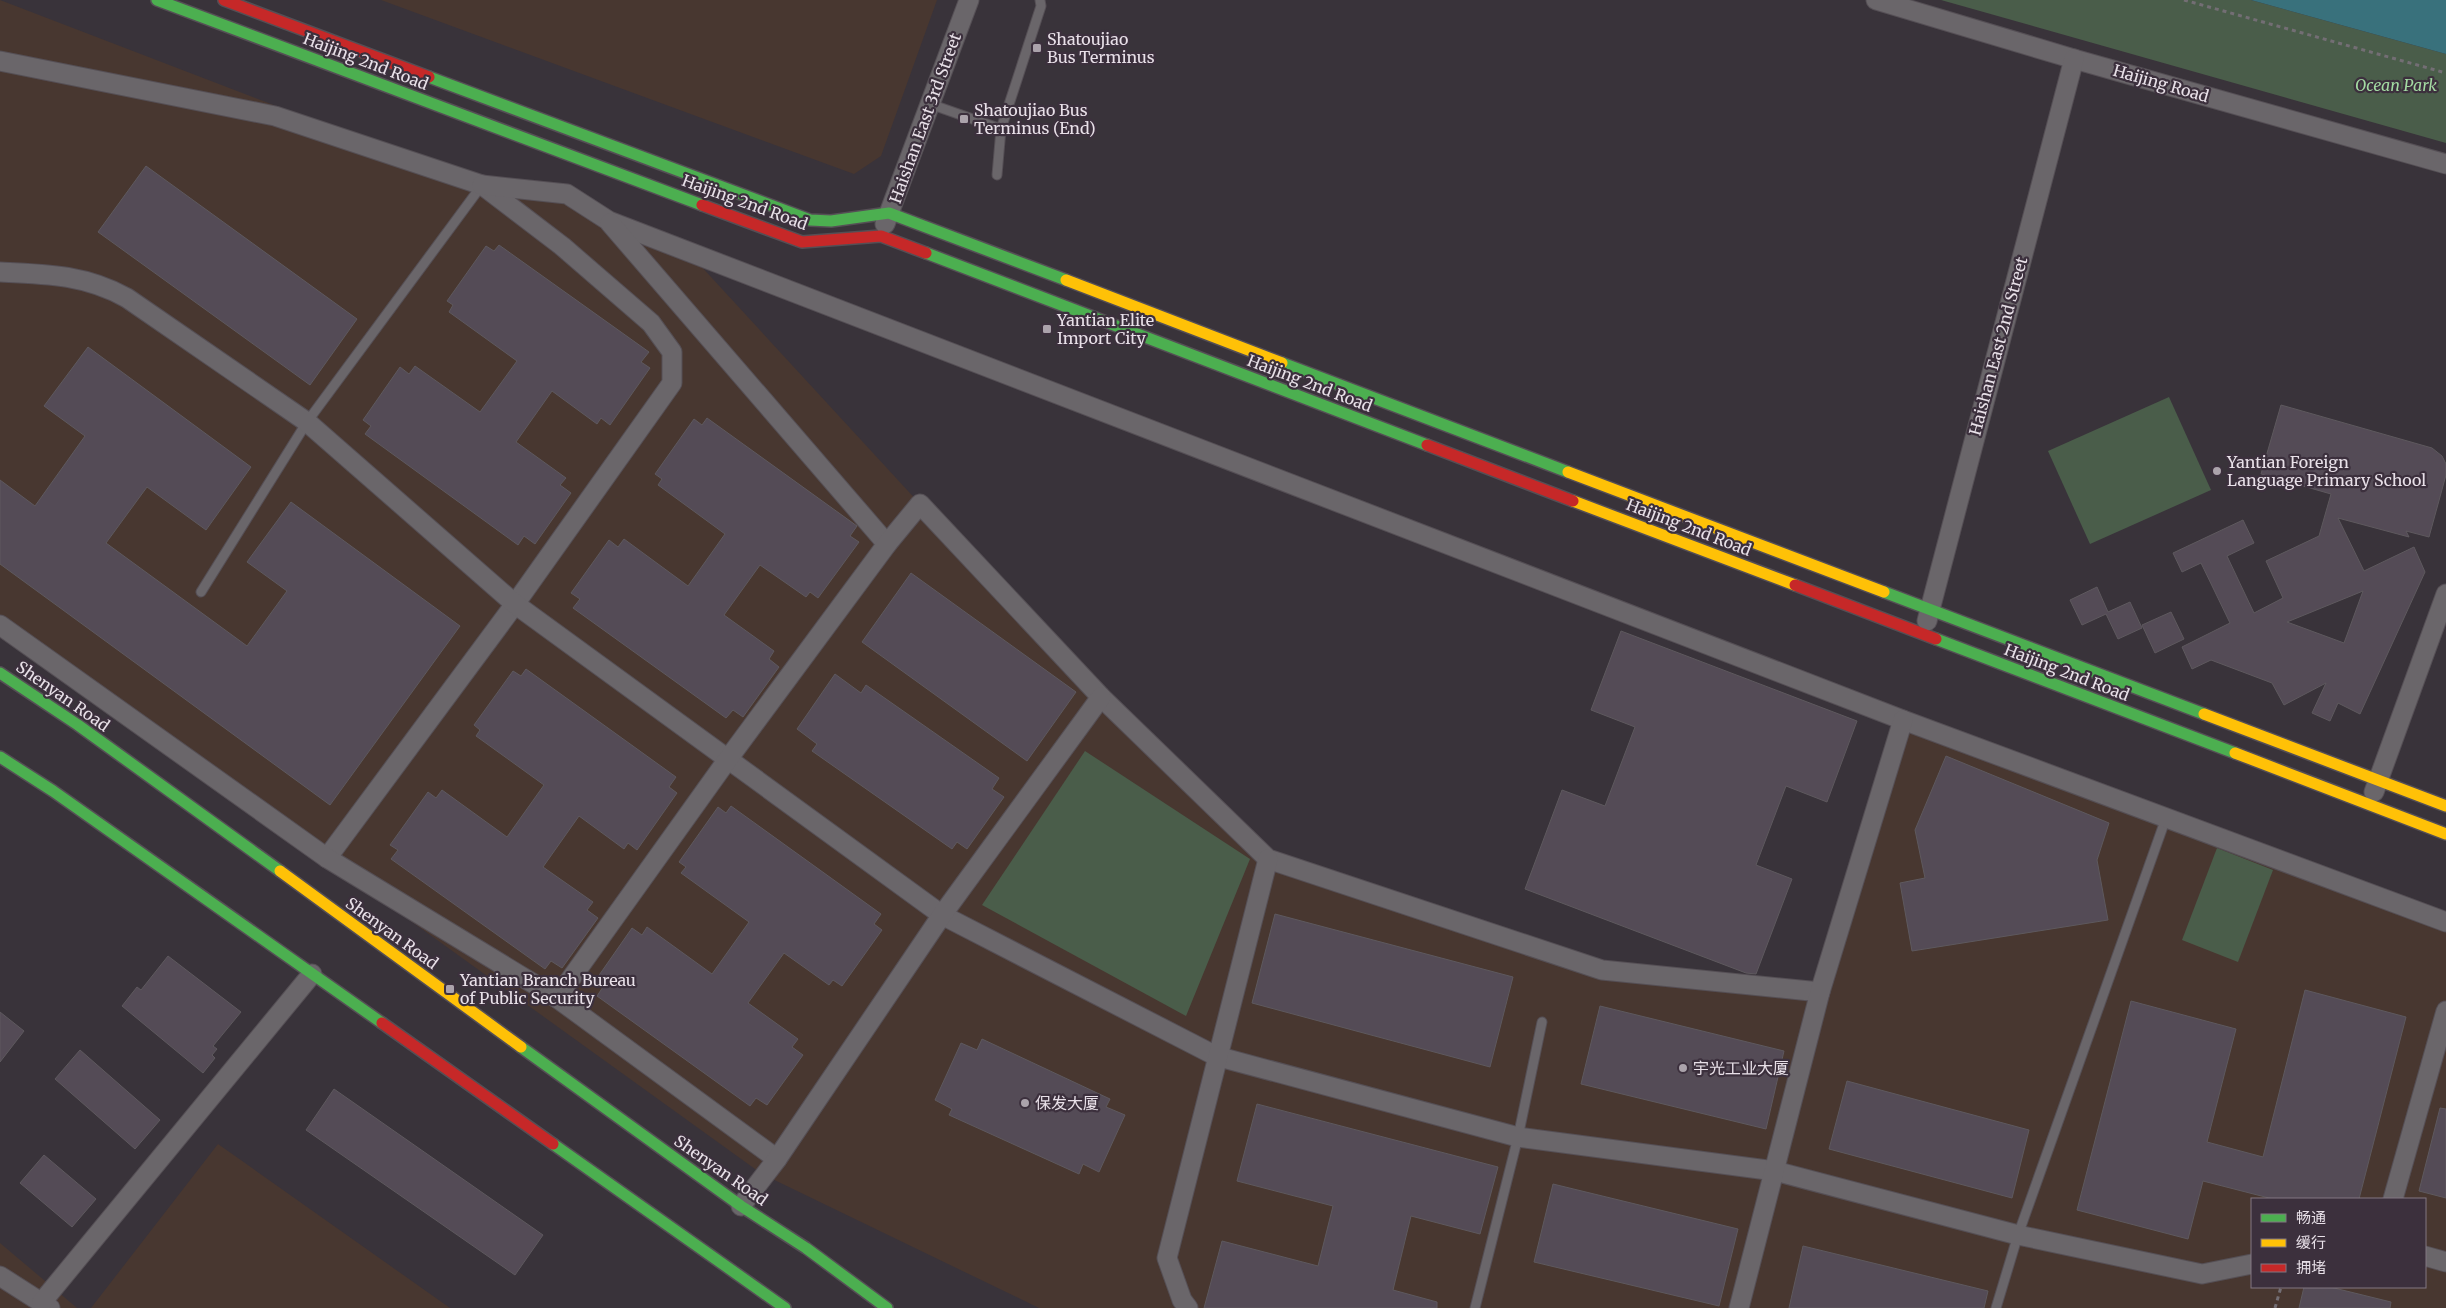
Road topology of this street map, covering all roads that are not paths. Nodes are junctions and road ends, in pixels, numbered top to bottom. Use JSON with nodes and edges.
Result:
{"nodes":[{"id":1,"x":157,"y":0,"type":"edge"},
{"id":2,"x":224,"y":0,"type":"edge"},
{"id":3,"x":969,"y":0,"type":"edge"},
{"id":4,"x":1040,"y":0,"type":"edge"},
{"id":5,"x":1876,"y":0,"type":"edge"},
{"id":6,"x":2074,"y":59,"type":"junction"},
{"id":7,"x":0,"y":61,"type":"edge"},
{"id":8,"x":930,"y":104,"type":"junction"},
{"id":9,"x":1001,"y":129,"type":"junction"},
{"id":10,"x":2446,"y":164,"type":"edge"},
{"id":11,"x":997,"y":175,"type":"dead end"},
{"id":12,"x":482,"y":185,"type":"junction"},
{"id":13,"x":889,"y":213,"type":"junction"},
{"id":14,"x":609,"y":221,"type":"junction"},
{"id":15,"x":880,"y":236,"type":"junction"},
{"id":16,"x":0,"y":272,"type":"edge"},
{"id":17,"x":306,"y":422,"type":"junction"},
{"id":18,"x":887,"y":544,"type":"junction"},
{"id":19,"x":201,"y":592,"type":"dead end"},
{"id":20,"x":2446,"y":594,"type":"edge"},
{"id":21,"x":514,"y":604,"type":"junction"},
{"id":22,"x":1930,"y":609,"type":"junction"},
{"id":23,"x":0,"y":626,"type":"edge"},
{"id":24,"x":1924,"y":634,"type":"junction"},
{"id":25,"x":0,"y":673,"type":"edge"},
{"id":26,"x":1101,"y":698,"type":"junction"},
{"id":27,"x":1903,"y":720,"type":"junction"},
{"id":28,"x":0,"y":757,"type":"edge"},
{"id":29,"x":728,"y":759,"type":"junction"},
{"id":30,"x":2378,"y":780,"type":"junction"},
{"id":31,"x":2369,"y":804,"type":"junction"},
{"id":32,"x":2446,"y":806,"type":"edge"},
{"id":33,"x":2166,"y":818,"type":"junction"},
{"id":34,"x":2446,"y":834,"type":"edge"},
{"id":35,"x":327,"y":858,"type":"junction"},
{"id":36,"x":1268,"y":859,"type":"junction"},
{"id":37,"x":942,"y":915,"type":"junction"},
{"id":38,"x":2446,"y":922,"type":"edge"},
{"id":39,"x":312,"y":974,"type":"junction"},
{"id":40,"x":1820,"y":992,"type":"junction"},
{"id":41,"x":557,"y":998,"type":"junction"},
{"id":42,"x":2446,"y":1011,"type":"edge"},
{"id":43,"x":1542,"y":1022,"type":"dead end"},
{"id":44,"x":1216,"y":1056,"type":"junction"},
{"id":45,"x":1518,"y":1137,"type":"junction"},
{"id":46,"x":777,"y":1159,"type":"junction"},
{"id":47,"x":1775,"y":1171,"type":"junction"},
{"id":48,"x":2393,"y":1198,"type":"edge"},
{"id":49,"x":741,"y":1206,"type":"junction"},
{"id":50,"x":2018,"y":1235,"type":"junction"},
{"id":51,"x":2426,"y":1256,"type":"edge"},
{"id":52,"x":2446,"y":1262,"type":"edge"},
{"id":53,"x":2251,"y":1264,"type":"edge"},
{"id":54,"x":0,"y":1276,"type":"edge"},
{"id":55,"x":46,"y":1305,"type":"edge"},
{"id":56,"x":785,"y":1308,"type":"edge"},
{"id":57,"x":887,"y":1308,"type":"edge"},
{"id":58,"x":1188,"y":1308,"type":"edge"},
{"id":59,"x":1475,"y":1308,"type":"edge"},
{"id":60,"x":1739,"y":1308,"type":"edge"},
{"id":61,"x":1996,"y":1308,"type":"edge"}],
"edges":[{"from":1,"to":15,"type":"street","name":"Haijing 2nd Road"},
{"from":2,"to":13,"type":"street","name":"Haijing 2nd Road"},
{"from":3,"to":8,"type":"street","name":"Haishan East 3rd Street"},
{"from":4,"to":9,"type":"lane"},
{"from":5,"to":6,"type":"street","name":"Haijing Road"},
{"from":6,"to":10,"type":"street","name":"Haijing Road"},
{"from":6,"to":22,"type":"street","name":"Haishan East 2nd Street"},
{"from":7,"to":12,"type":"street"},
{"from":8,"to":9,"type":"lane"},
{"from":8,"to":13,"type":"street","name":"Haishan East 3rd Street"},
{"from":9,"to":11,"type":"lane"},
{"from":12,"to":14,"type":"street"},
{"from":12,"to":17,"type":"lane"},
{"from":12,"to":21,"type":"street"},
{"from":13,"to":15,"type":"street","name":"Haishan East 3rd Street"},
{"from":13,"to":22,"type":"street","name":"Haijing 2nd Road"},
{"from":14,"to":18,"type":"street"},
{"from":14,"to":27,"type":"street"},
{"from":15,"to":24,"type":"street","name":"Haijing 2nd Road"},
{"from":16,"to":17,"type":"street"},
{"from":17,"to":19,"type":"lane"},
{"from":17,"to":21,"type":"street"},
{"from":18,"to":26,"type":"street"},
{"from":18,"to":29,"type":"street"},
{"from":20,"to":30,"type":"street"},
{"from":21,"to":29,"type":"street"},
{"from":21,"to":35,"type":"street"},
{"from":22,"to":24,"type":"street","name":"Haishan East 2nd Street"},
{"from":22,"to":30,"type":"street","name":"Haijing 2nd Road"},
{"from":23,"to":35,"type":"street"},
{"from":24,"to":31,"type":"street","name":"Haijing 2nd Road"},
{"from":25,"to":49,"type":"street","name":"Shenyan Road"},
{"from":26,"to":36,"type":"street"},
{"from":26,"to":37,"type":"street"},
{"from":27,"to":33,"type":"street"},
{"from":27,"to":40,"type":"street"},
{"from":28,"to":39,"type":"street"},
{"from":29,"to":37,"type":"street"},
{"from":29,"to":41,"type":"street"},
{"from":30,"to":31,"type":"street"},
{"from":30,"to":32,"type":"street","name":"Haijing 2nd Road"},
{"from":31,"to":34,"type":"street","name":"Haijing 2nd Road"},
{"from":33,"to":38,"type":"street"},
{"from":33,"to":50,"type":"lane"},
{"from":35,"to":41,"type":"street"},
{"from":36,"to":40,"type":"street"},
{"from":36,"to":44,"type":"street"},
{"from":37,"to":44,"type":"street"},
{"from":37,"to":46,"type":"street"},
{"from":39,"to":55,"type":"street"},
{"from":39,"to":56,"type":"street"},
{"from":40,"to":47,"type":"street"},
{"from":41,"to":46,"type":"street"},
{"from":42,"to":48,"type":"street"},
{"from":43,"to":45,"type":"lane"},
{"from":44,"to":45,"type":"street"},
{"from":44,"to":58,"type":"street"},
{"from":45,"to":47,"type":"street"},
{"from":45,"to":59,"type":"lane"},
{"from":46,"to":49,"type":"street"},
{"from":47,"to":50,"type":"street"},
{"from":47,"to":60,"type":"street"},
{"from":49,"to":57,"type":"street","name":"Shenyan Road"},
{"from":50,"to":53,"type":"street"},
{"from":50,"to":61,"type":"lane"},
{"from":51,"to":52,"type":"street"},
{"from":54,"to":55,"type":"street"}]}
